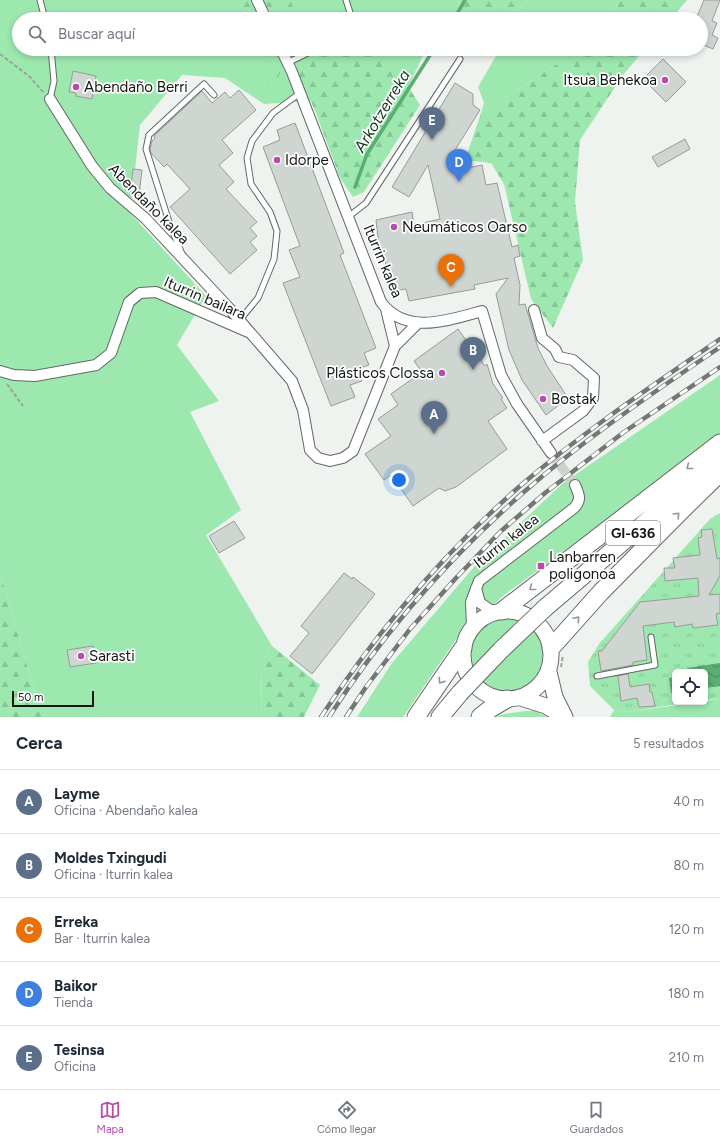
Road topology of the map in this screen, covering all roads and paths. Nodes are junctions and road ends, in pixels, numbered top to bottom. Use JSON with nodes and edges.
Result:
{"nodes":[{"id":1,"x":40,"y":0,"type":"edge"},
{"id":2,"x":257,"y":0,"type":"edge"},
{"id":3,"x":346,"y":0,"type":"edge"},
{"id":4,"x":43,"y":12,"type":"edge"},
{"id":5,"x":263,"y":12,"type":"edge"},
{"id":6,"x":350,"y":12,"type":"edge"},
{"id":7,"x":0,"y":54,"type":"edge"},
{"id":8,"x":52,"y":56,"type":"edge"},
{"id":9,"x":284,"y":56,"type":"edge"},
{"id":10,"x":302,"y":56,"type":"edge"},
{"id":11,"x":460,"y":59,"type":"dead end"},
{"id":12,"x":287,"y":63,"type":"junction"},
{"id":13,"x":300,"y":93,"type":"junction"},
{"id":14,"x":214,"y":95,"type":"dead end"},
{"id":15,"x":50,"y":99,"type":"junction"},
{"id":16,"x":348,"y":217,"type":"junction"},
{"id":17,"x":186,"y":262,"type":"junction"},
{"id":18,"x":386,"y":309,"type":"junction"},
{"id":19,"x":534,"y":310,"type":"dead end"},
{"id":20,"x":239,"y":321,"type":"junction"},
{"id":21,"x":417,"y":324,"type":"junction"},
{"id":22,"x":250,"y":333,"type":"junction"},
{"id":23,"x":395,"y":346,"type":"junction"},
{"id":24,"x":0,"y":371,"type":"edge"},
{"id":25,"x":4,"y":381,"type":"dead end"},
{"id":26,"x":23,"y":406,"type":"dead end"},
{"id":27,"x":542,"y":441,"type":"junction"},
{"id":28,"x":720,"y":443,"type":"edge"},
{"id":29,"x":551,"y":453,"type":"tunnel mouth"},
{"id":30,"x":720,"y":459,"type":"edge"},
{"id":31,"x":720,"y":473,"type":"edge"},
{"id":32,"x":574,"y":485,"type":"tunnel mouth"},
{"id":33,"x":476,"y":586,"type":"junction"},
{"id":34,"x":498,"y":612,"type":"junction"},
{"id":35,"x":472,"y":628,"type":"junction"},
{"id":36,"x":651,"y":637,"type":"dead end"},
{"id":37,"x":463,"y":648,"type":"junction"},
{"id":38,"x":558,"y":650,"type":"junction"},
{"id":39,"x":555,"y":672,"type":"junction"},
{"id":40,"x":598,"y":676,"type":"dead end"},
{"id":41,"x":514,"y":698,"type":"junction"},
{"id":42,"x":416,"y":717,"type":"edge"},
{"id":43,"x":440,"y":717,"type":"edge"},
{"id":44,"x":480,"y":717,"type":"edge"},
{"id":45,"x":564,"y":717,"type":"edge"}],
"edges":[{"from":1,"to":4,"type":"lane"},
{"from":2,"to":5,"type":"street"},
{"from":3,"to":6,"type":"lane"},
{"from":7,"to":15,"type":"path"},
{"from":8,"to":15,"type":"lane"},
{"from":9,"to":12,"type":"street","name":"Iturrin kalea"},
{"from":10,"to":12,"type":"lane"},
{"from":11,"to":16,"type":"lane"},
{"from":12,"to":13,"type":"street","name":"Iturrin kalea"},
{"from":13,"to":16,"type":"street","name":"Iturrin kalea"},
{"from":13,"to":20,"type":"lane"},
{"from":14,"to":17,"type":"lane"},
{"from":15,"to":17,"type":"street","name":"Abendaño kalea"},
{"from":16,"to":18,"type":"street","name":"Iturrin kalea"},
{"from":17,"to":20,"type":"street","name":"Abendaño kalea"},
{"from":18,"to":21,"type":"street","name":"Iturrin kalea"},
{"from":18,"to":23,"type":"street"},
{"from":19,"to":27,"type":"street"},
{"from":20,"to":22,"type":"street","name":"Abendaño kalea"},
{"from":21,"to":23,"type":"street"},
{"from":21,"to":27,"type":"street","name":"Iturrin kalea"},
{"from":22,"to":23,"type":"street","name":"Abendaño kalea"},
{"from":22,"to":24,"type":"street","name":"Iturrin bailara"},
{"from":25,"to":26,"type":"path"},
{"from":27,"to":29,"type":"street","name":"Iturrin kalea"},
{"from":28,"to":34,"type":"main road","one_way":true},
{"from":30,"to":43,"type":"main road","number":"GI-636","bridge":true},
{"from":38,"to":31,"type":"main road","one_way":true},
{"from":32,"to":33,"type":"street","name":"Iturrin kalea"},
{"from":33,"to":34,"type":"street","name":"Iturrin kalea"},
{"from":33,"to":35,"type":"street","name":"Iturrin kalea"},
{"from":34,"to":35,"type":"street"},
{"from":34,"to":38,"type":"street"},
{"from":35,"to":37,"type":"street"},
{"from":36,"to":40,"type":"lane"},
{"from":37,"to":41,"type":"street"},
{"from":37,"to":42,"type":"main road","one_way":true},
{"from":38,"to":39,"type":"path"},
{"from":38,"to":39,"type":"street"},
{"from":39,"to":41,"type":"street"},
{"from":39,"to":45,"type":"street"},
{"from":41,"to":44,"type":"main road"},
{"from":41,"to":45,"type":"street"}]}
